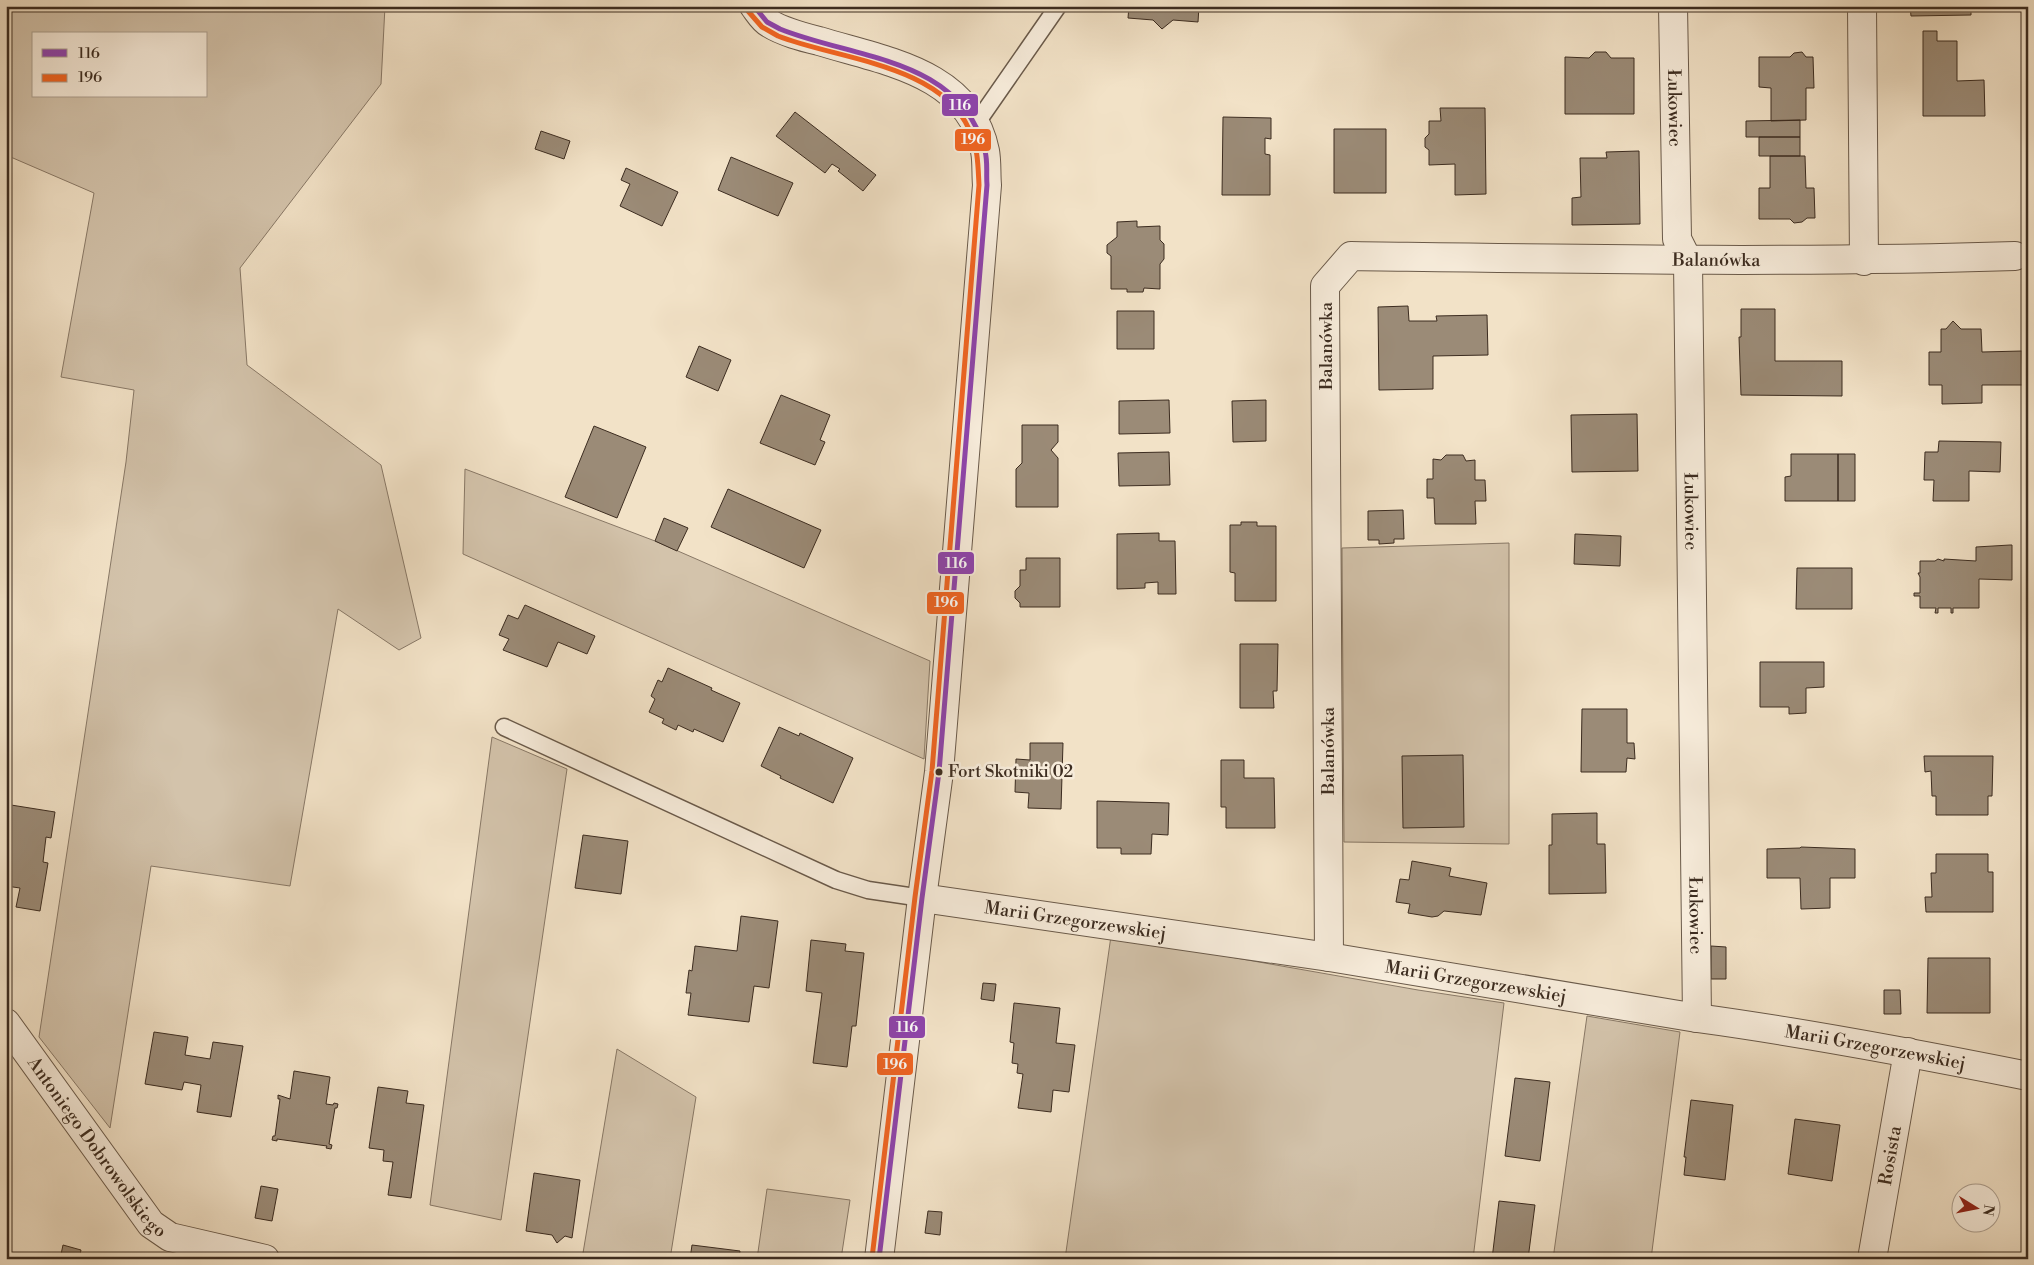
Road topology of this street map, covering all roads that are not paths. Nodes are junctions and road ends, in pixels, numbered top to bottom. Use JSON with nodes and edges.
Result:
{"nodes":[{"id":1,"x":754,"y":6,"type":"edge"},
{"id":2,"x":1058,"y":6,"type":"edge"},
{"id":3,"x":1673,"y":6,"type":"edge"},
{"id":4,"x":1862,"y":6,"type":"edge"},
{"id":5,"x":976,"y":124,"type":"junction"},
{"id":6,"x":2015,"y":256,"type":"dead end"},
{"id":7,"x":1688,"y":261,"type":"junction"},
{"id":8,"x":1864,"y":261,"type":"junction"},
{"id":9,"x":504,"y":727,"type":"dead end"},
{"id":10,"x":922,"y":898,"type":"junction"},
{"id":11,"x":1329,"y":957,"type":"junction"},
{"id":12,"x":1696,"y":1018,"type":"junction"},
{"id":13,"x":6,"y":1023,"type":"edge"},
{"id":14,"x":1908,"y":1052,"type":"junction"},
{"id":15,"x":2028,"y":1076,"type":"edge"},
{"id":16,"x":265,"y":1259,"type":"edge"},
{"id":17,"x":879,"y":1259,"type":"edge"},
{"id":18,"x":1872,"y":1259,"type":"edge"}],
"edges":[{"from":1,"to":5,"type":"street"},
{"from":2,"to":5,"type":"lane"},
{"from":3,"to":7,"type":"street","name":"Łukowiec"},
{"from":4,"to":8,"type":"street"},
{"from":5,"to":10,"type":"street"},
{"from":6,"to":8,"type":"street","name":"Balanówka"},
{"from":7,"to":8,"type":"street","name":"Balanówka"},
{"from":7,"to":11,"type":"street","name":"Balanówka"},
{"from":7,"to":12,"type":"street","name":"Łukowiec"},
{"from":9,"to":10,"type":"lane"},
{"from":10,"to":11,"type":"street","name":"Marii Grzegorzewskiej"},
{"from":10,"to":17,"type":"street"},
{"from":11,"to":12,"type":"street","name":"Marii Grzegorzewskiej"},
{"from":12,"to":14,"type":"street","name":"Marii Grzegorzewskiej"},
{"from":13,"to":16,"type":"street","name":"Antoniego Dobrowolskiego"},
{"from":14,"to":15,"type":"street","name":"Marii Grzegorzewskiej"},
{"from":14,"to":18,"type":"street","name":"Rosista"}]}
